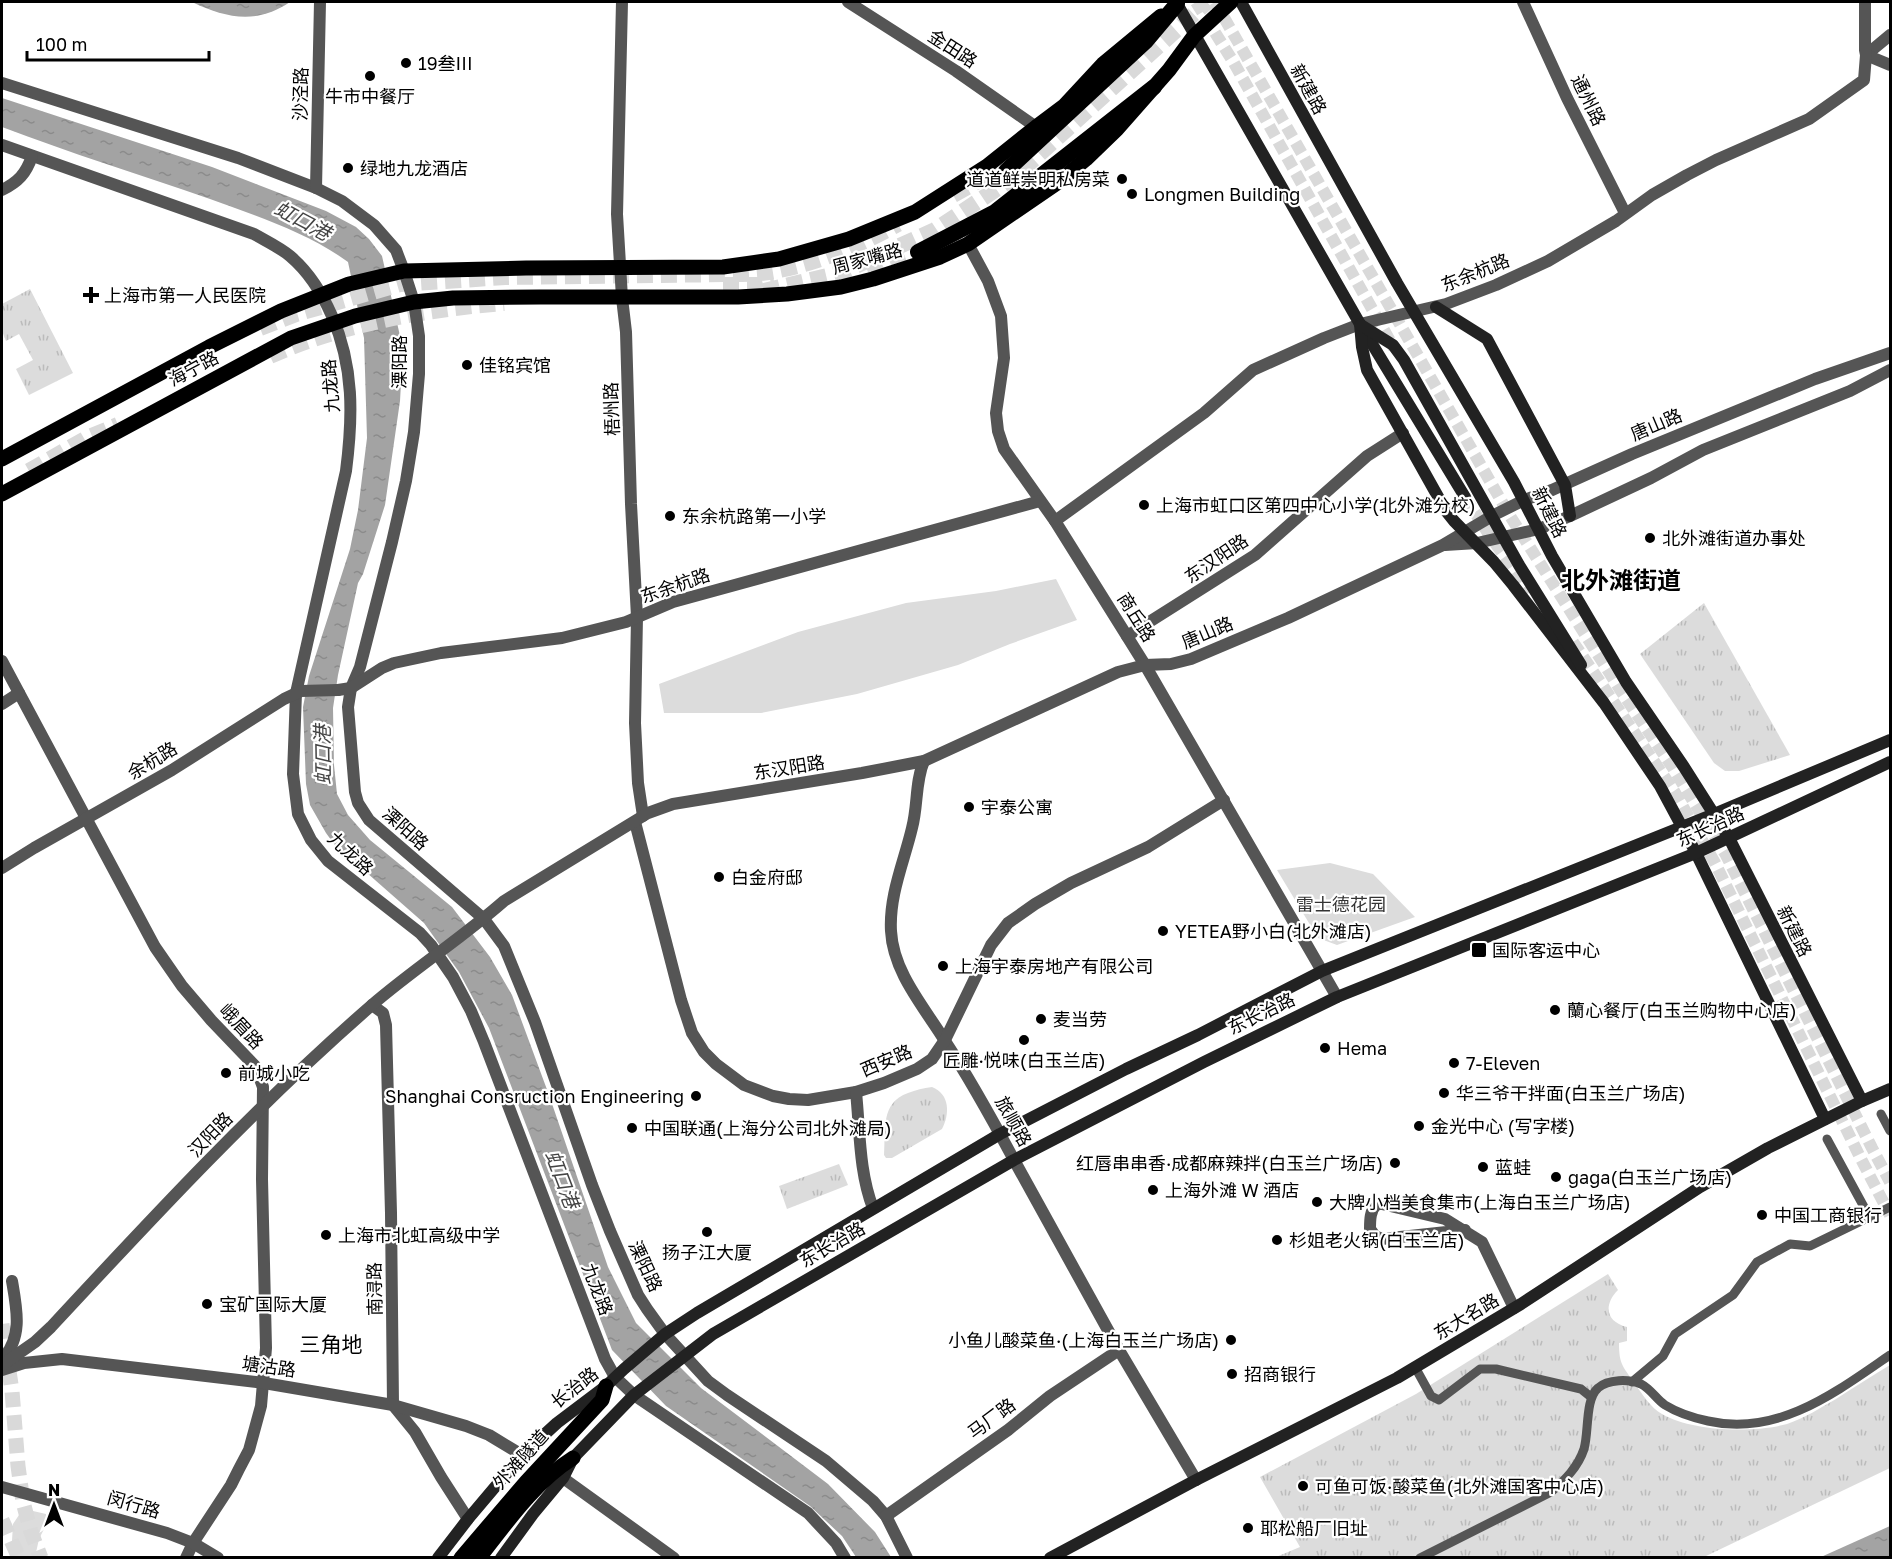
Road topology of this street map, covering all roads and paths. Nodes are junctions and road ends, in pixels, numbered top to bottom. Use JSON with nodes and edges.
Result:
{"nodes":[{"id":1,"x":320,"y":2,"type":"edge"},
{"id":2,"x":622,"y":2,"type":"edge"},
{"id":3,"x":848,"y":2,"type":"edge"},
{"id":4,"x":1177,"y":2,"type":"edge"},
{"id":5,"x":1231,"y":2,"type":"edge"},
{"id":6,"x":1241,"y":2,"type":"edge"},
{"id":7,"x":1523,"y":2,"type":"edge"},
{"id":8,"x":1865,"y":2,"type":"edge"},
{"id":9,"x":1890,"y":35,"type":"edge"},
{"id":10,"x":1194,"y":36,"type":"junction"},
{"id":11,"x":1866,"y":55,"type":"junction"},
{"id":12,"x":1890,"y":65,"type":"edge"},
{"id":13,"x":2,"y":83,"type":"edge"},
{"id":14,"x":1154,"y":87,"type":"junction"},
{"id":15,"x":1036,"y":126,"type":"junction"},
{"id":16,"x":2,"y":145,"type":"edge"},
{"id":17,"x":32,"y":156,"type":"junction"},
{"id":18,"x":1006,"y":171,"type":"tunnel mouth"},
{"id":19,"x":316,"y":188,"type":"junction"},
{"id":20,"x":2,"y":190,"type":"edge"},
{"id":21,"x":1625,"y":213,"type":"junction"},
{"id":22,"x":968,"y":244,"type":"junction"},
{"id":23,"x":918,"y":252,"type":"tunnel mouth"},
{"id":24,"x":621,"y":267,"type":"junction"},
{"id":25,"x":399,"y":272,"type":"junction"},
{"id":26,"x":323,"y":294,"type":"junction"},
{"id":27,"x":622,"y":298,"type":"junction"},
{"id":28,"x":406,"y":304,"type":"junction"},
{"id":29,"x":1436,"y":307,"type":"junction"},
{"id":30,"x":1414,"y":312,"type":"junction"},
{"id":31,"x":335,"y":322,"type":"junction"},
{"id":32,"x":1360,"y":324,"type":"junction"},
{"id":33,"x":1890,"y":353,"type":"edge"},
{"id":34,"x":1890,"y":370,"type":"edge"},
{"id":35,"x":1403,"y":433,"type":"junction"},
{"id":36,"x":2,"y":459,"type":"edge"},
{"id":37,"x":1565,"y":485,"type":"junction"},
{"id":38,"x":2,"y":494,"type":"edge"},
{"id":39,"x":1465,"y":496,"type":"tunnel mouth"},
{"id":40,"x":1524,"y":500,"type":"junction"},
{"id":41,"x":1040,"y":501,"type":"junction"},
{"id":42,"x":1492,"y":516,"type":"junction"},
{"id":43,"x":1570,"y":516,"type":"junction"},
{"id":44,"x":1054,"y":521,"type":"junction"},
{"id":45,"x":1539,"y":529,"type":"junction"},
{"id":46,"x":1464,"y":532,"type":"junction"},
{"id":47,"x":1504,"y":537,"type":"junction"},
{"id":48,"x":1477,"y":543,"type":"junction"},
{"id":49,"x":1443,"y":545,"type":"junction"},
{"id":50,"x":637,"y":617,"type":"junction"},
{"id":51,"x":1127,"y":636,"type":"junction"},
{"id":52,"x":2,"y":661,"type":"edge"},
{"id":53,"x":1146,"y":665,"type":"junction"},
{"id":54,"x":351,"y":688,"type":"junction"},
{"id":55,"x":322,"y":690,"type":"joint"},
{"id":56,"x":301,"y":692,"type":"junction"},
{"id":57,"x":19,"y":693,"type":"junction"},
{"id":58,"x":1604,"y":703,"type":"junction"},
{"id":59,"x":2,"y":704,"type":"edge"},
{"id":60,"x":1890,"y":740,"type":"edge"},
{"id":61,"x":924,"y":761,"type":"junction"},
{"id":62,"x":1890,"y":762,"type":"edge"},
{"id":63,"x":1224,"y":800,"type":"junction"},
{"id":64,"x":1714,"y":814,"type":"junction"},
{"id":65,"x":87,"y":819,"type":"junction"},
{"id":66,"x":639,"y":819,"type":"junction"},
{"id":67,"x":1682,"y":827,"type":"junction"},
{"id":68,"x":1729,"y":838,"type":"junction"},
{"id":69,"x":1696,"y":853,"type":"junction"},
{"id":70,"x":2,"y":868,"type":"edge"},
{"id":71,"x":484,"y":919,"type":"junction"},
{"id":72,"x":456,"y":939,"type":"joint"},
{"id":73,"x":440,"y":951,"type":"junction"},
{"id":74,"x":1322,"y":971,"type":"junction"},
{"id":75,"x":1337,"y":997,"type":"junction"},
{"id":76,"x":372,"y":1005,"type":"junction"},
{"id":77,"x":945,"y":1040,"type":"junction"},
{"id":78,"x":1890,"y":1089,"type":"edge"},
{"id":79,"x":856,"y":1092,"type":"junction"},
{"id":80,"x":1862,"y":1101,"type":"junction"},
{"id":81,"x":263,"y":1105,"type":"junction"},
{"id":82,"x":1881,"y":1114,"type":"dead end"},
{"id":83,"x":1825,"y":1119,"type":"junction"},
{"id":84,"x":1890,"y":1131,"type":"edge"},
{"id":85,"x":1000,"y":1134,"type":"junction"},
{"id":86,"x":1827,"y":1139,"type":"dead end"},
{"id":87,"x":1014,"y":1160,"type":"junction"},
{"id":88,"x":873,"y":1208,"type":"junction"},
{"id":89,"x":1890,"y":1208,"type":"edge"},
{"id":90,"x":1870,"y":1218,"type":"junction"},
{"id":91,"x":1465,"y":1230,"type":"junction"},
{"id":92,"x":12,"y":1281,"type":"dead end"},
{"id":93,"x":1514,"y":1308,"type":"junction"},
{"id":94,"x":662,"y":1337,"type":"junction"},
{"id":95,"x":1119,"y":1350,"type":"junction"},
{"id":96,"x":640,"y":1355,"type":"joint"},
{"id":97,"x":1890,"y":1355,"type":"edge"},
{"id":98,"x":681,"y":1357,"type":"junction"},
{"id":99,"x":2,"y":1360,"type":"edge"},
{"id":100,"x":2,"y":1365,"type":"edge"},
{"id":101,"x":1415,"y":1366,"type":"junction"},
{"id":102,"x":2,"y":1370,"type":"edge"},
{"id":103,"x":615,"y":1377,"type":"junction"},
{"id":104,"x":1632,"y":1382,"type":"junction"},
{"id":105,"x":264,"y":1383,"type":"junction"},
{"id":106,"x":639,"y":1391,"type":"junction"},
{"id":107,"x":1591,"y":1397,"type":"junction"},
{"id":108,"x":393,"y":1405,"type":"junction"},
{"id":109,"x":522,"y":1455,"type":"junction"},
{"id":110,"x":573,"y":1458,"type":"junction"},
{"id":111,"x":563,"y":1478,"type":"junction"},
{"id":112,"x":1196,"y":1480,"type":"junction"},
{"id":113,"x":2,"y":1487,"type":"edge"},
{"id":114,"x":886,"y":1516,"type":"junction"},
{"id":115,"x":468,"y":1519,"type":"junction"},
{"id":116,"x":193,"y":1543,"type":"junction"},
{"id":117,"x":186,"y":1557,"type":"edge"},
{"id":118,"x":218,"y":1557,"type":"edge"},
{"id":119,"x":438,"y":1557,"type":"edge"},
{"id":120,"x":461,"y":1557,"type":"edge"},
{"id":121,"x":479,"y":1557,"type":"edge"},
{"id":122,"x":501,"y":1557,"type":"edge"},
{"id":123,"x":674,"y":1557,"type":"edge"},
{"id":124,"x":845,"y":1557,"type":"edge"},
{"id":125,"x":908,"y":1557,"type":"edge"},
{"id":126,"x":1050,"y":1557,"type":"edge"},
{"id":127,"x":1420,"y":1557,"type":"edge"}],
"edges":[{"from":1,"to":19,"type":"street","name":"沙泾路"},
{"from":2,"to":24,"type":"street","name":"梧州路"},
{"from":3,"to":15,"type":"street","name":"金田路"},
{"from":4,"to":10,"type":"main road"},
{"from":4,"to":15,"type":"main road","name":"周家嘴路"},
{"from":4,"to":18,"type":"highway"},
{"from":5,"to":10,"type":"main road","name":"周家嘴路"},
{"from":6,"to":30,"type":"main road","name":"新建路"},
{"from":7,"to":21,"type":"street","name":"通州路"},
{"from":8,"to":11,"type":"street"},
{"from":9,"to":11,"type":"street"},
{"from":10,"to":14,"type":"main road","name":"周家嘴路"},
{"from":10,"to":32,"type":"main road"},
{"from":11,"to":12,"type":"street"},
{"from":11,"to":21,"type":"street","name":"东余杭路"},
{"from":13,"to":19,"type":"street","name":"溧阳路"},
{"from":14,"to":22,"type":"main road","name":"周家嘴路"},
{"from":14,"to":23,"type":"highway"},
{"from":15,"to":24,"type":"main road","name":"周家嘴路"},
{"from":16,"to":17,"type":"street","name":"九龙路"},
{"from":17,"to":20,"type":"street"},
{"from":17,"to":26,"type":"street","name":"九龙路"},
{"from":19,"to":25,"type":"street","name":"溧阳路"},
{"from":21,"to":29,"type":"street","name":"东余杭路"},
{"from":22,"to":27,"type":"main road","name":"周家嘴路"},
{"from":22,"to":41,"type":"street","name":"商丘路"},
{"from":24,"to":25,"type":"main road","name":"周家嘴路"},
{"from":24,"to":27,"type":"street","name":"梧州路"},
{"from":25,"to":26,"type":"main road","name":"海宁路"},
{"from":25,"to":28,"type":"street","name":"溧阳路"},
{"from":26,"to":31,"type":"street","name":"九龙路"},
{"from":26,"to":36,"type":"main road","name":"海宁路"},
{"from":27,"to":28,"type":"main road","name":"周家嘴路"},
{"from":27,"to":50,"type":"street","name":"梧州路"},
{"from":28,"to":31,"type":"main road","name":"海宁路"},
{"from":28,"to":54,"type":"street","name":"溧阳路"},
{"from":29,"to":30,"type":"street","name":"东余杭路"},
{"from":29,"to":37,"type":"main road"},
{"from":30,"to":32,"type":"street","name":"东余杭路"},
{"from":30,"to":40,"type":"main road","name":"新建路"},
{"from":31,"to":38,"type":"main road","name":"海宁路"},
{"from":31,"to":56,"type":"street","name":"九龙路"},
{"from":32,"to":35,"type":"main road"},
{"from":32,"to":39,"type":"main road"},
{"from":32,"to":42,"type":"main road"},
{"from":32,"to":44,"type":"street","name":"东余杭路"},
{"from":33,"to":37,"type":"street","name":"唐山路"},
{"from":34,"to":43,"type":"street","name":"唐山路"},
{"from":35,"to":46,"type":"main road"},
{"from":35,"to":51,"type":"street","name":"东汉阳路"},
{"from":37,"to":40,"type":"street","name":"唐山路"},
{"from":37,"to":43,"type":"main road"},
{"from":40,"to":42,"type":"street","name":"唐山路"},
{"from":40,"to":45,"type":"main road","name":"新建路"},
{"from":41,"to":44,"type":"street","name":"商丘路"},
{"from":41,"to":50,"type":"street","name":"东余杭路"},
{"from":42,"to":46,"type":"street","name":"唐山路"},
{"from":42,"to":47,"type":"main road"},
{"from":43,"to":45,"type":"street","name":"唐山路"},
{"from":44,"to":51,"type":"street","name":"商丘路"},
{"from":45,"to":47,"type":"street","name":"唐山路"},
{"from":45,"to":64,"type":"main road","name":"新建路"},
{"from":46,"to":48,"type":"main road"},
{"from":46,"to":49,"type":"street","name":"唐山路"},
{"from":47,"to":48,"type":"street","name":"唐山路"},
{"from":47,"to":58,"type":"main road"},
{"from":48,"to":49,"type":"street","name":"唐山路"},
{"from":48,"to":58,"type":"main road"},
{"from":49,"to":53,"type":"street","name":"唐山路"},
{"from":50,"to":54,"type":"street","name":"东余杭路"},
{"from":50,"to":66,"type":"street","name":"梧州路"},
{"from":51,"to":53,"type":"street","name":"商丘路"},
{"from":52,"to":57,"type":"street","name":"峨眉路"},
{"from":53,"to":61,"type":"street","name":"东汉阳路"},
{"from":53,"to":63,"type":"street","name":"商丘路"},
{"from":54,"to":55,"type":"street","name":"东余杭路"},
{"from":54,"to":71,"type":"street","name":"溧阳路"},
{"from":55,"to":56,"type":"street","name":"余杭路"},
{"from":56,"to":65,"type":"street","name":"余杭路"},
{"from":56,"to":73,"type":"street","name":"九龙路"},
{"from":57,"to":59,"type":"street"},
{"from":57,"to":65,"type":"street","name":"峨眉路"},
{"from":58,"to":67,"type":"main road"},
{"from":60,"to":64,"type":"main road","name":"东长治路"},
{"from":61,"to":66,"type":"street","name":"东汉阳路"},
{"from":61,"to":77,"type":"street","name":"旅顺路"},
{"from":62,"to":68,"type":"main road","name":"东长治路"},
{"from":63,"to":74,"type":"street","name":"商丘路"},
{"from":63,"to":77,"type":"street","name":"西安路"},
{"from":64,"to":67,"type":"main road","name":"东长治路"},
{"from":64,"to":68,"type":"main road","name":"新建路"},
{"from":65,"to":70,"type":"street","name":"余杭路"},
{"from":65,"to":81,"type":"street","name":"峨眉路"},
{"from":66,"to":71,"type":"street","name":"东汉阳路"},
{"from":66,"to":79,"type":"street","name":"西安路"},
{"from":67,"to":69,"type":"main road"},
{"from":67,"to":74,"type":"main road","name":"东长治路"},
{"from":68,"to":69,"type":"main road","name":"东长治路"},
{"from":68,"to":80,"type":"main road","name":"新建路"},
{"from":69,"to":75,"type":"main road","name":"东长治路"},
{"from":69,"to":83,"type":"main road"},
{"from":71,"to":72,"type":"street","name":"东汉阳路"},
{"from":71,"to":94,"type":"street","name":"溧阳路"},
{"from":72,"to":73,"type":"street","name":"汉阳路"},
{"from":73,"to":76,"type":"street","name":"汉阳路"},
{"from":73,"to":103,"type":"street","name":"九龙路"},
{"from":74,"to":75,"type":"street","name":"商丘路"},
{"from":74,"to":85,"type":"main road","name":"东长治路"},
{"from":75,"to":87,"type":"main road","name":"东长治路"},
{"from":76,"to":81,"type":"street","name":"汉阳路"},
{"from":76,"to":108,"type":"street","name":"南浔路"},
{"from":77,"to":79,"type":"street","name":"西安路"},
{"from":77,"to":85,"type":"street","name":"旅顺路"},
{"from":78,"to":80,"type":"main road","name":"东大名路"},
{"from":79,"to":88,"type":"street","name":"东长治路"},
{"from":80,"to":83,"type":"main road","name":"东大名路"},
{"from":81,"to":100,"type":"street","name":"汉阳路"},
{"from":81,"to":105,"type":"street","name":"峨眉路"},
{"from":82,"to":84,"type":"street"},
{"from":83,"to":93,"type":"main road","name":"东大名路"},
{"from":85,"to":87,"type":"street","name":"旅顺路"},
{"from":85,"to":88,"type":"main road","name":"东长治路"},
{"from":86,"to":90,"type":"street"},
{"from":87,"to":95,"type":"street","name":"旅顺路"},
{"from":87,"to":98,"type":"main road","name":"东长治路"},
{"from":88,"to":94,"type":"main road","name":"东长治路"},
{"from":89,"to":90,"type":"street"},
{"from":90,"to":104,"type":"street"},
{"from":91,"to":91,"type":"street"},
{"from":91,"to":93,"type":"street"},
{"from":92,"to":99,"type":"street"},
{"from":93,"to":101,"type":"main road","name":"东大名路"},
{"from":94,"to":96,"type":"main road","name":"东长治路"},
{"from":94,"to":98,"type":"street","name":"溧阳路"},
{"from":95,"to":112,"type":"street","name":"旅顺路"},
{"from":95,"to":114,"type":"street","name":"马厂路"},
{"from":96,"to":103,"type":"main road","name":"长治路"},
{"from":97,"to":104,"type":"street"},
{"from":98,"to":106,"type":"main road"},
{"from":98,"to":114,"type":"street","name":"溧阳路"},
{"from":101,"to":107,"type":"street"},
{"from":101,"to":112,"type":"main road","name":"东大名路"},
{"from":102,"to":105,"type":"street","name":"塘沽路"},
{"from":103,"to":106,"type":"street","name":"九龙路"},
{"from":103,"to":109,"type":"main road","name":"长治路"},
{"from":103,"to":120,"type":"main road","name":"外滩隧道"},
{"from":104,"to":107,"type":"street"},
{"from":105,"to":108,"type":"street","name":"塘沽路"},
{"from":105,"to":116,"type":"street","name":"峨眉路"},
{"from":106,"to":110,"type":"main road"},
{"from":106,"to":124,"type":"street","name":"九龙路"},
{"from":107,"to":127,"type":"street"},
{"from":108,"to":109,"type":"street","name":"塘沽路"},
{"from":108,"to":115,"type":"street"},
{"from":109,"to":115,"type":"main road","name":"长治路"},
{"from":110,"to":111,"type":"main road"},
{"from":110,"to":121,"type":"main road","name":"外滩隧道"},
{"from":111,"to":122,"type":"main road"},
{"from":111,"to":123,"type":"street"},
{"from":112,"to":126,"type":"main road","name":"东大名路"},
{"from":113,"to":116,"type":"street","name":"闵行路"},
{"from":114,"to":125,"type":"street","name":"溧阳路"},
{"from":115,"to":119,"type":"main road","name":"长治路"},
{"from":116,"to":117,"type":"street","name":"峨眉路"},
{"from":116,"to":118,"type":"street","name":"闵行路"}]}
